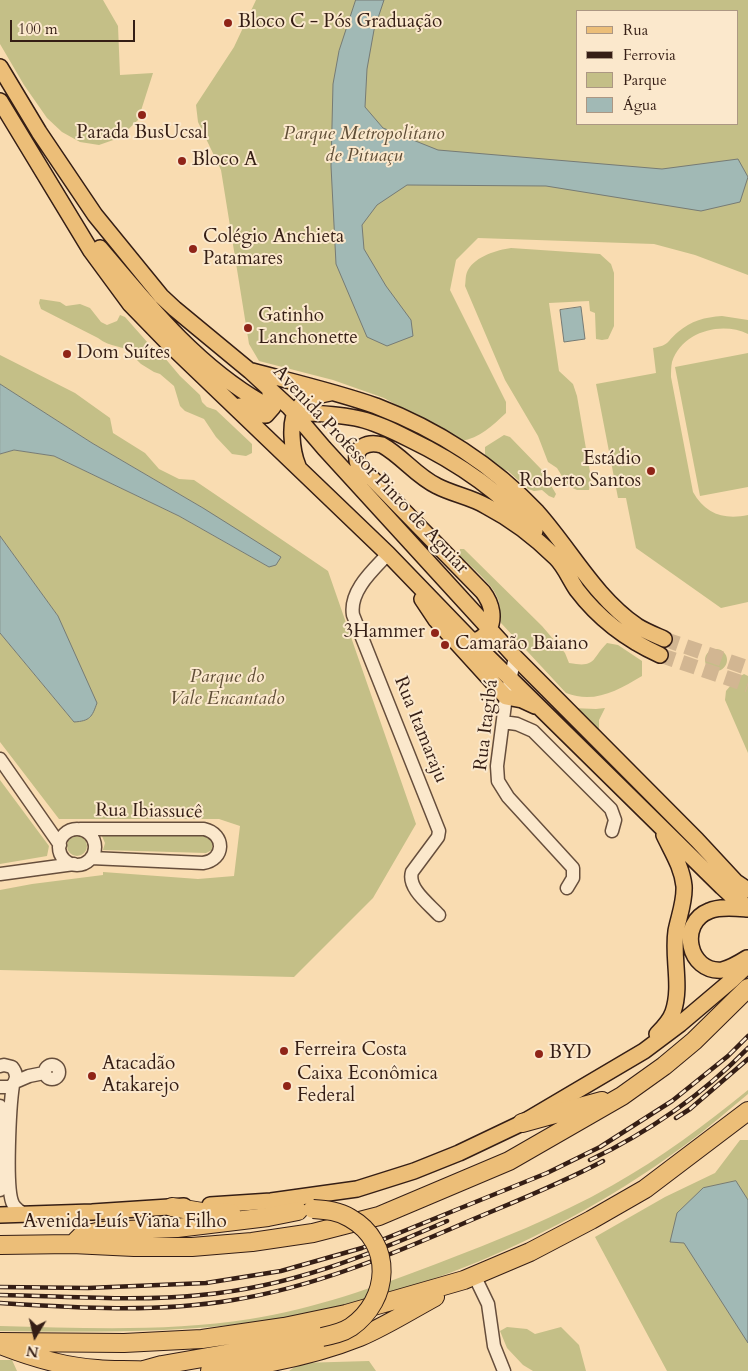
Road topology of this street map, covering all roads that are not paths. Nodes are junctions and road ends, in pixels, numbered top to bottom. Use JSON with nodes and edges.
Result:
{"nodes":[{"id":1,"x":0,"y":67,"type":"edge"},
{"id":2,"x":0,"y":101,"type":"edge"},
{"id":3,"x":64,"y":208,"type":"junction"},
{"id":4,"x":250,"y":371,"type":"junction"},
{"id":5,"x":269,"y":388,"type":"junction"},
{"id":6,"x":332,"y":393,"type":"junction"},
{"id":7,"x":224,"y":396,"type":"junction"},
{"id":8,"x":262,"y":403,"type":"dead end"},
{"id":9,"x":310,"y":413,"type":"dead end"},
{"id":10,"x":295,"y":414,"type":"junction"},
{"id":11,"x":293,"y":446,"type":"junction"},
{"id":12,"x":324,"y":448,"type":"junction"},
{"id":13,"x":299,"y":468,"type":"junction"},
{"id":14,"x":388,"y":554,"type":"junction"},
{"id":15,"x":557,"y":559,"type":"junction"},
{"id":16,"x":405,"y":572,"type":"junction"},
{"id":17,"x":489,"y":628,"type":"junction"},
{"id":18,"x":664,"y":639,"type":"tunnel mouth"},
{"id":19,"x":454,"y":640,"type":"junction"},
{"id":20,"x":473,"y":642,"type":"junction"},
{"id":21,"x":660,"y":655,"type":"tunnel mouth"},
{"id":22,"x":515,"y":657,"type":"junction"},
{"id":23,"x":511,"y":678,"type":"junction"},
{"id":24,"x":506,"y":697,"type":"junction"},
{"id":25,"x":542,"y":709,"type":"junction"},
{"id":26,"x":503,"y":722,"type":"junction"},
{"id":27,"x":0,"y":759,"type":"edge"},
{"id":28,"x":44,"y":821,"type":"junction"},
{"id":29,"x":659,"y":825,"type":"junction"},
{"id":30,"x":77,"y":829,"type":"junction"},
{"id":31,"x":612,"y":831,"type":"dead end"},
{"id":32,"x":61,"y":850,"type":"junction"},
{"id":33,"x":91,"y":858,"type":"junction"},
{"id":34,"x":75,"y":864,"type":"junction"},
{"id":35,"x":40,"y":868,"type":"junction"},
{"id":36,"x":0,"y":874,"type":"edge"},
{"id":37,"x":742,"y":886,"type":"edge"},
{"id":38,"x":567,"y":888,"type":"dead end"},
{"id":39,"x":748,"y":908,"type":"edge"},
{"id":40,"x":439,"y":915,"type":"dead end"},
{"id":41,"x":748,"y":957,"type":"edge"},
{"id":42,"x":748,"y":965,"type":"edge"},
{"id":43,"x":748,"y":988,"type":"edge"},
{"id":44,"x":644,"y":1051,"type":"junction"},
{"id":45,"x":0,"y":1066,"type":"edge"},
{"id":46,"x":44,"y":1073,"type":"dead end"},
{"id":47,"x":10,"y":1081,"type":"edge"},
{"id":48,"x":622,"y":1096,"type":"junction"},
{"id":49,"x":0,"y":1106,"type":"edge"},
{"id":50,"x":748,"y":1110,"type":"edge"},
{"id":51,"x":522,"y":1123,"type":"junction"},
{"id":52,"x":0,"y":1190,"type":"edge"},
{"id":53,"x":172,"y":1207,"type":"junction"},
{"id":54,"x":306,"y":1210,"type":"junction"},
{"id":55,"x":0,"y":1215,"type":"edge"},
{"id":56,"x":25,"y":1215,"type":"junction"},
{"id":57,"x":72,"y":1244,"type":"junction"},
{"id":58,"x":0,"y":1245,"type":"edge"},
{"id":59,"x":469,"y":1278,"type":"junction"},
{"id":60,"x":0,"y":1344,"type":"edge"},
{"id":61,"x":34,"y":1358,"type":"junction"},
{"id":62,"x":144,"y":1370,"type":"edge"},
{"id":63,"x":49,"y":1371,"type":"edge"},
{"id":64,"x":117,"y":1371,"type":"edge"},
{"id":65,"x":148,"y":1371,"type":"edge"},
{"id":66,"x":210,"y":1371,"type":"edge"},
{"id":67,"x":504,"y":1371,"type":"edge"}],
"edges":[{"from":1,"to":4,"type":"main road","name":"Avenida Professor Pinto de Aguiar"},
{"from":2,"to":3,"type":"main road"},
{"from":3,"to":7,"type":"main road"},
{"from":3,"to":8,"type":"main road"},
{"from":4,"to":5,"type":"main road","name":"Avenida Professor Pinto de Aguiar"},
{"from":4,"to":6,"type":"main road"},
{"from":5,"to":7,"type":"main road"},
{"from":5,"to":10,"type":"main road","name":"Avenida Professor Pinto de Aguiar"},
{"from":6,"to":10,"type":"main road"},
{"from":6,"to":18,"type":"main road"},
{"from":7,"to":13,"type":"main road"},
{"from":9,"to":15,"type":"main road"},
{"from":10,"to":11,"type":"main road"},
{"from":10,"to":12,"type":"main road","name":"Avenida Professor Pinto de Aguiar"},
{"from":11,"to":12,"type":"main road"},
{"from":11,"to":13,"type":"main road"},
{"from":12,"to":17,"type":"main road","name":"Avenida Professor Pinto de Aguiar"},
{"from":13,"to":14,"type":"main road"},
{"from":14,"to":16,"type":"main road"},
{"from":14,"to":40,"type":"street","name":"Rua Itamaraju"},
{"from":15,"to":17,"type":"main road"},
{"from":15,"to":21,"type":"main road"},
{"from":16,"to":19,"type":"main road"},
{"from":16,"to":20,"type":"main road"},
{"from":17,"to":20,"type":"main road"},
{"from":17,"to":22,"type":"main road","name":"Avenida Professor Pinto de Aguiar"},
{"from":19,"to":20,"type":"main road"},
{"from":19,"to":24,"type":"main road"},
{"from":20,"to":23,"type":"main road"},
{"from":22,"to":23,"type":"street","name":"Rua Itagibá"},
{"from":22,"to":37,"type":"main road","name":"Avenida Professor Pinto de Aguiar"},
{"from":23,"to":24,"type":"street","name":"Rua Itagibá"},
{"from":23,"to":25,"type":"main road"},
{"from":24,"to":25,"type":"main road"},
{"from":24,"to":26,"type":"street","name":"Rua Itagibá"},
{"from":25,"to":29,"type":"main road"},
{"from":26,"to":31,"type":"street"},
{"from":26,"to":38,"type":"street","name":"Rua Itagibá"},
{"from":27,"to":28,"type":"street"},
{"from":28,"to":30,"type":"street"},
{"from":28,"to":32,"type":"street"},
{"from":29,"to":39,"type":"main road"},
{"from":29,"to":44,"type":"main road"},
{"from":30,"to":32,"type":"street"},
{"from":30,"to":33,"type":"street"},
{"from":30,"to":33,"type":"street","name":"Rua Ibiassucê"},
{"from":32,"to":34,"type":"street"},
{"from":32,"to":35,"type":"street"},
{"from":33,"to":34,"type":"street"},
{"from":34,"to":35,"type":"street"},
{"from":35,"to":36,"type":"street"},
{"from":39,"to":41,"type":"main road"},
{"from":42,"to":44,"type":"main road","name":"Avenida Luís Viana Filho"},
{"from":43,"to":48,"type":"highway","name":"Avenida Luís Viana Filho"},
{"from":44,"to":51,"type":"main road","name":"Avenida Luís Viana Filho"},
{"from":45,"to":47,"type":"street"},
{"from":46,"to":47,"type":"street"},
{"from":47,"to":56,"type":"street"},
{"from":48,"to":51,"type":"highway"},
{"from":48,"to":57,"type":"highway","name":"Avenida Luís Viana Filho"},
{"from":49,"to":52,"type":"street"},
{"from":50,"to":59,"type":"highway"},
{"from":51,"to":53,"type":"main road","name":"Avenida Luís Viana Filho"},
{"from":53,"to":54,"type":"highway"},
{"from":53,"to":56,"type":"main road","name":"Avenida Luís Viana Filho"},
{"from":54,"to":57,"type":"highway"},
{"from":54,"to":62,"type":"highway","bridge":true},
{"from":55,"to":56,"type":"main road","name":"Avenida Luís Viana Filho"},
{"from":57,"to":58,"type":"highway","name":"Avenida Luís Viana Filho"},
{"from":59,"to":60,"type":"highway"},
{"from":59,"to":66,"type":"highway"},
{"from":59,"to":67,"type":"street"},
{"from":60,"to":61,"type":"highway"},
{"from":61,"to":63,"type":"street"},
{"from":61,"to":64,"type":"highway"},
{"from":62,"to":64,"type":"highway"},
{"from":62,"to":65,"type":"highway"}]}
